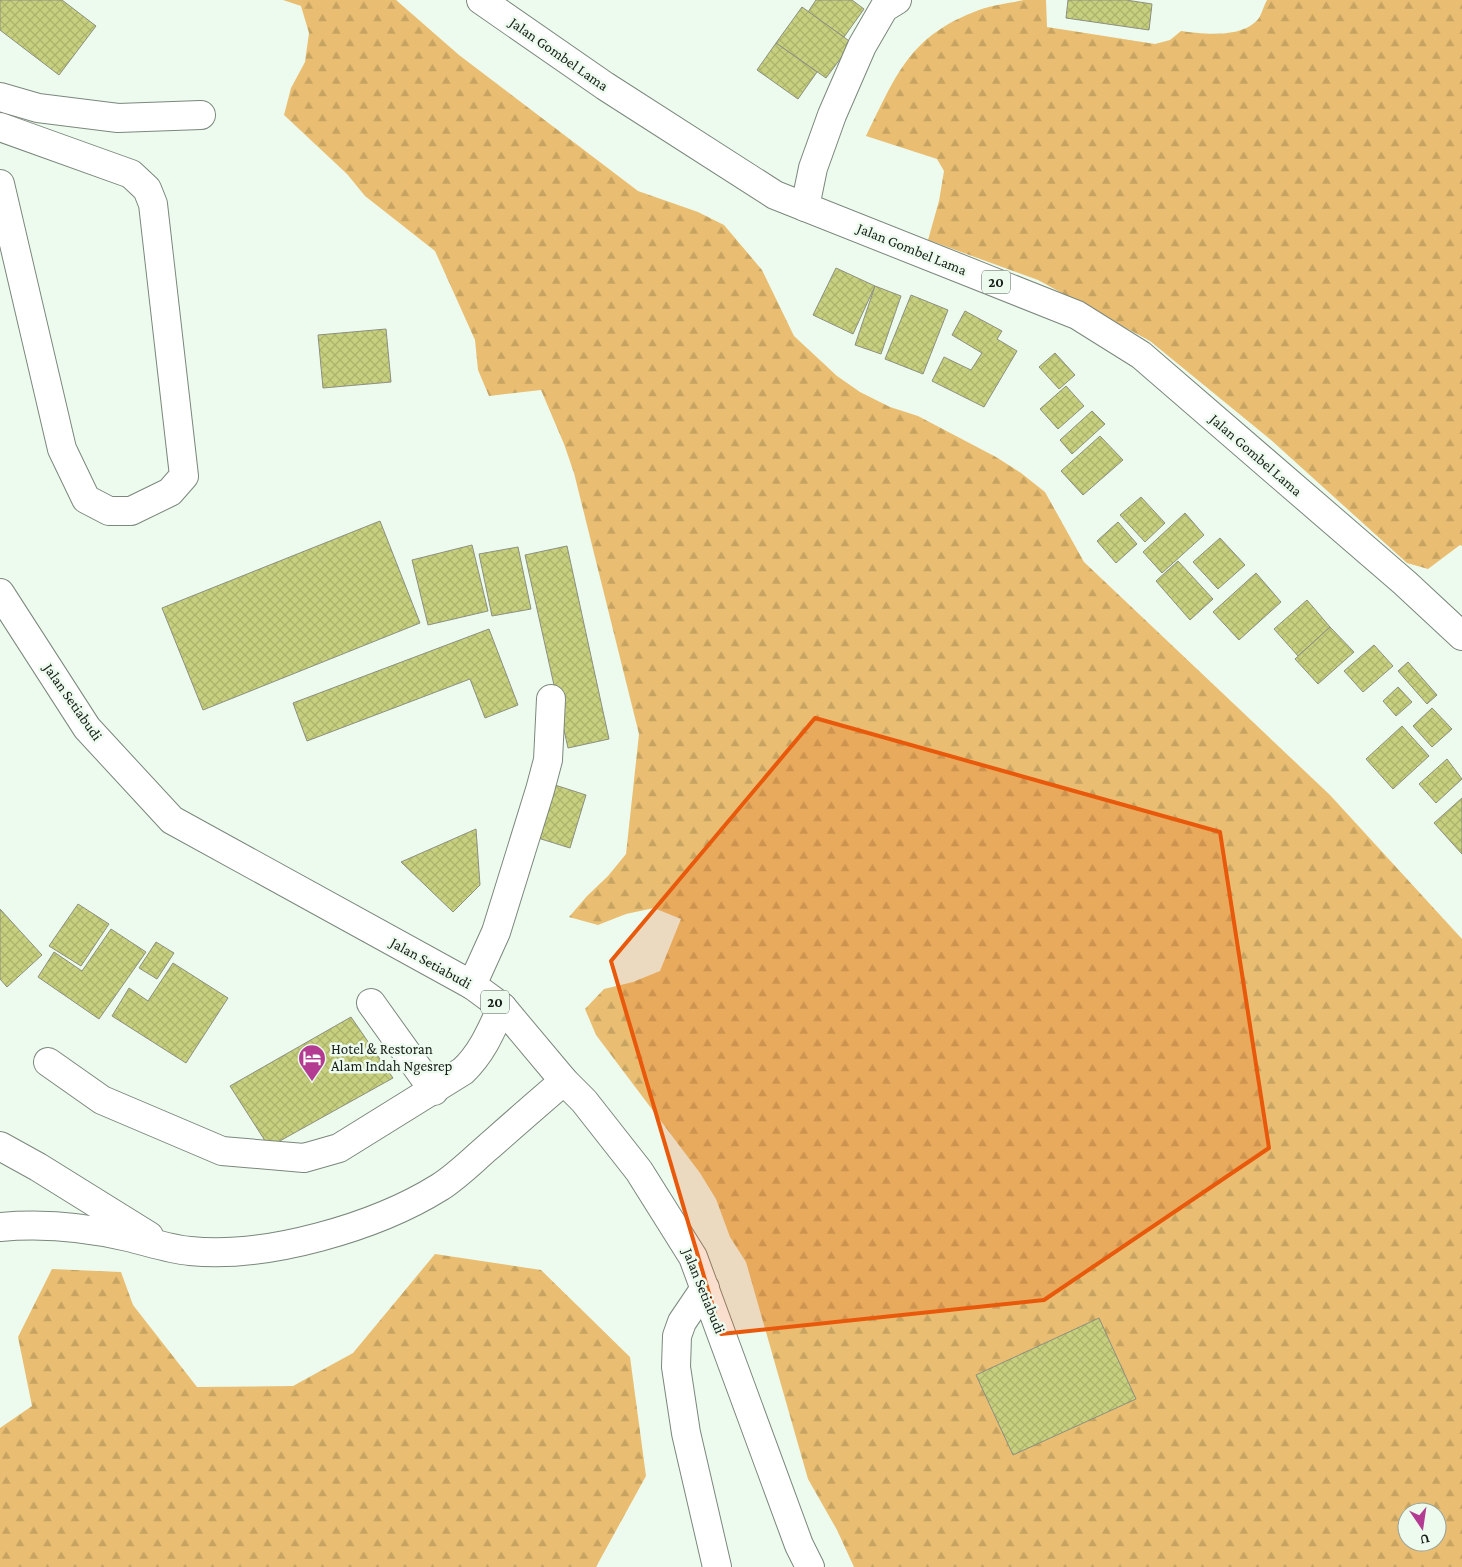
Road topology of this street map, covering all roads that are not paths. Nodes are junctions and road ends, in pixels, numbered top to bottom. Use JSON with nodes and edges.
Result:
{"nodes":[{"id":1,"x":481,"y":0,"type":"edge"},
{"id":2,"x":897,"y":0,"type":"edge"},
{"id":3,"x":0,"y":97,"type":"edge"},
{"id":4,"x":201,"y":115,"type":"dead end"},
{"id":5,"x":0,"y":127,"type":"edge"},
{"id":6,"x":0,"y":184,"type":"edge"},
{"id":7,"x":805,"y":207,"type":"junction"},
{"id":8,"x":0,"y":593,"type":"edge"},
{"id":9,"x":1462,"y":636,"type":"edge"},
{"id":10,"x":551,"y":699,"type":"dead end"},
{"id":11,"x":472,"y":985,"type":"junction"},
{"id":12,"x":371,"y":1003,"type":"dead end"},
{"id":13,"x":502,"y":1007,"type":"junction"},
{"id":14,"x":48,"y":1062,"type":"dead end"},
{"id":15,"x":564,"y":1081,"type":"junction"},
{"id":16,"x":434,"y":1091,"type":"junction"},
{"id":17,"x":0,"y":1146,"type":"edge"},
{"id":18,"x":0,"y":1227,"type":"edge"},
{"id":19,"x":170,"y":1249,"type":"junction"},
{"id":20,"x":705,"y":1288,"type":"junction"},
{"id":21,"x":717,"y":1567,"type":"edge"},
{"id":22,"x":810,"y":1567,"type":"edge"}],
"edges":[{"from":1,"to":7,"type":"main road","name":"Jalan Gombel Lama","number":"20"},
{"from":2,"to":7,"type":"main road"},
{"from":3,"to":4,"type":"main road"},
{"from":5,"to":6,"type":"main road"},
{"from":7,"to":9,"type":"main road","name":"Jalan Gombel Lama","number":"20"},
{"from":8,"to":11,"type":"main road","name":"Jalan Setiabudi","number":"20"},
{"from":10,"to":11,"type":"main road"},
{"from":11,"to":13,"type":"main road","name":"Jalan Setiabudi","number":"20"},
{"from":12,"to":16,"type":"main road"},
{"from":13,"to":15,"type":"main road","name":"Jalan Setiabudi","number":"20"},
{"from":13,"to":16,"type":"main road"},
{"from":14,"to":16,"type":"main road"},
{"from":15,"to":19,"type":"main road"},
{"from":15,"to":20,"type":"main road","name":"Jalan Setiabudi","number":"20"},
{"from":17,"to":19,"type":"main road"},
{"from":18,"to":19,"type":"main road"},
{"from":20,"to":21,"type":"main road"},
{"from":20,"to":22,"type":"main road","name":"Jalan Setiabudi","number":"20"}]}
